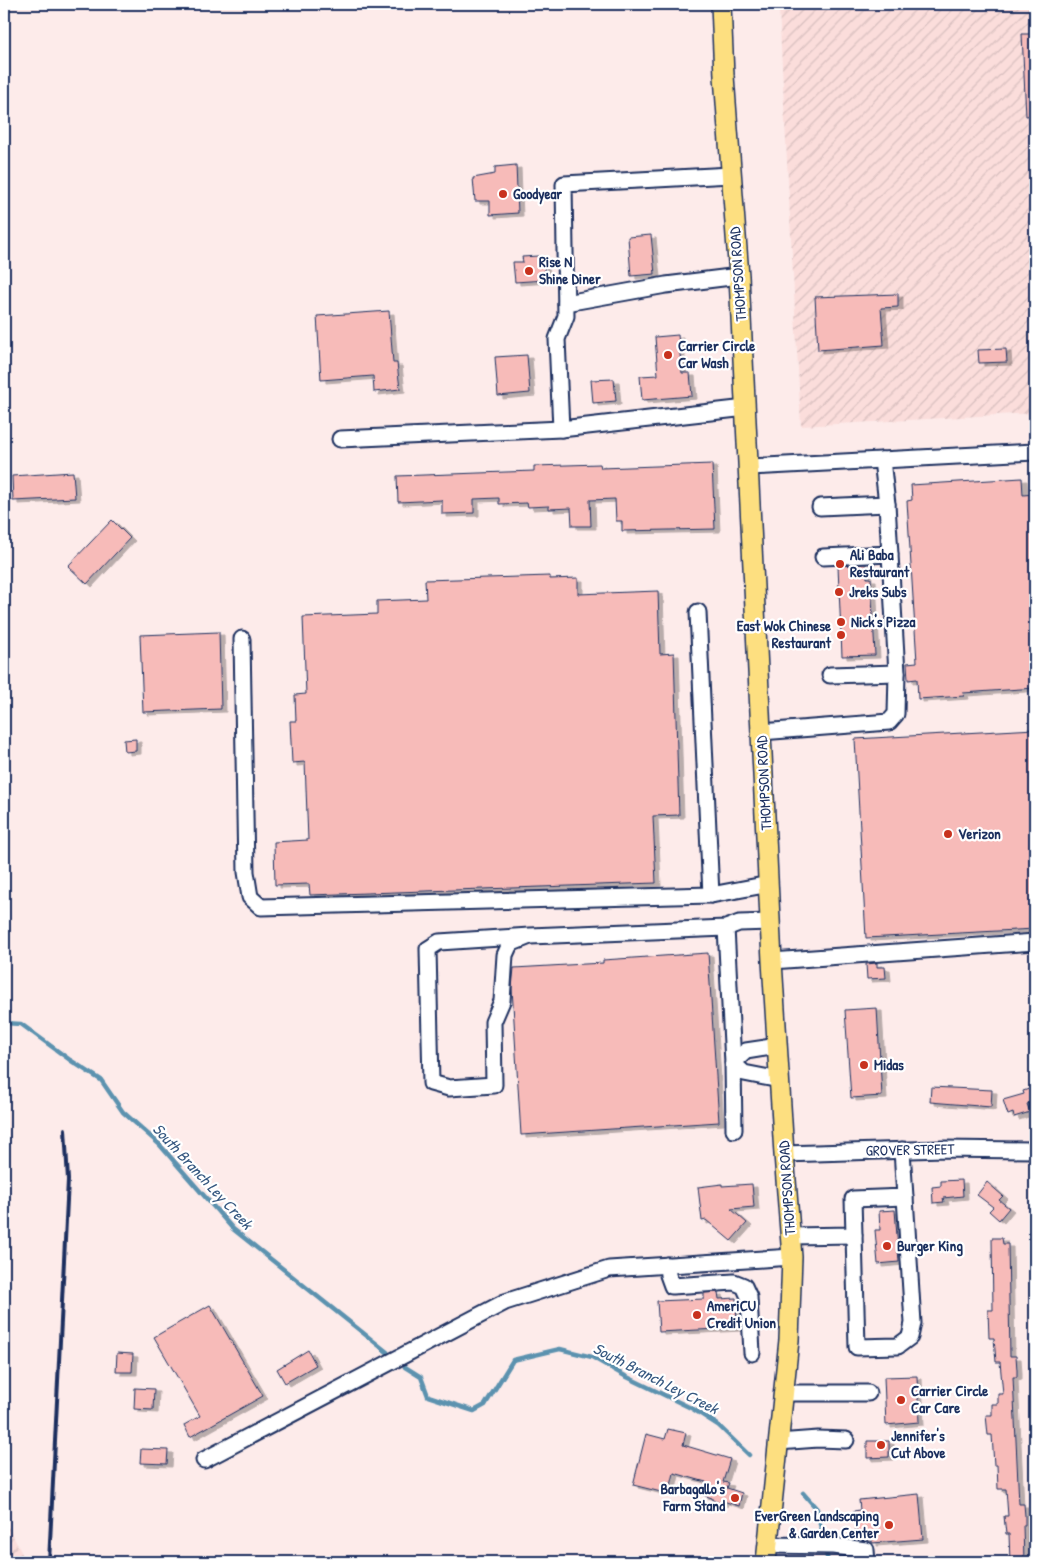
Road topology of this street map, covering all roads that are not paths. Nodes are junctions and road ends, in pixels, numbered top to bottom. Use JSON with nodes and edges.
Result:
{"nodes":[{"id":1,"x":721,"y":4,"type":"edge"},
{"id":2,"x":731,"y":175,"type":"junction"},
{"id":3,"x":739,"y":276,"type":"junction"},
{"id":4,"x":566,"y":303,"type":"junction"},
{"id":5,"x":746,"y":408,"type":"junction"},
{"id":6,"x":561,"y":429,"type":"junction"},
{"id":7,"x":340,"y":439,"type":"dead end"},
{"id":8,"x":1035,"y":452,"type":"edge"},
{"id":9,"x":882,"y":460,"type":"junction"},
{"id":10,"x":749,"y":467,"type":"junction"},
{"id":11,"x":887,"y":504,"type":"junction"},
{"id":12,"x":820,"y":507,"type":"dead end"},
{"id":13,"x":890,"y":554,"type":"junction"},
{"id":14,"x":823,"y":557,"type":"dead end"},
{"id":15,"x":698,"y":612,"type":"dead end"},
{"id":16,"x":242,"y":639,"type":"dead end"},
{"id":17,"x":897,"y":673,"type":"junction"},
{"id":18,"x":830,"y":675,"type":"dead end"},
{"id":19,"x":761,"y":732,"type":"junction"},
{"id":20,"x":769,"y":884,"type":"junction"},
{"id":21,"x":711,"y":895,"type":"junction"},
{"id":22,"x":771,"y":922,"type":"junction"},
{"id":23,"x":726,"y":928,"type":"junction"},
{"id":24,"x":530,"y":936,"type":"junction"},
{"id":25,"x":1035,"y":942,"type":"edge"},
{"id":26,"x":772,"y":961,"type":"junction"},
{"id":27,"x":778,"y":1046,"type":"junction"},
{"id":28,"x":732,"y":1063,"type":"junction"},
{"id":29,"x":780,"y":1080,"type":"junction"},
{"id":30,"x":734,"y":1130,"type":"dead end"},
{"id":31,"x":902,"y":1150,"type":"junction"},
{"id":32,"x":1035,"y":1150,"type":"edge"},
{"id":33,"x":784,"y":1154,"type":"junction"},
{"id":34,"x":905,"y":1197,"type":"junction"},
{"id":35,"x":854,"y":1235,"type":"junction"},
{"id":36,"x":790,"y":1236,"type":"junction"},
{"id":37,"x":792,"y":1257,"type":"junction"},
{"id":38,"x":667,"y":1265,"type":"junction"},
{"id":39,"x":752,"y":1353,"type":"dead end"},
{"id":40,"x":784,"y":1393,"type":"junction"},
{"id":41,"x":868,"y":1393,"type":"dead end"},
{"id":42,"x":846,"y":1440,"type":"dead end"},
{"id":43,"x":778,"y":1442,"type":"junction"},
{"id":44,"x":204,"y":1460,"type":"dead end"},
{"id":45,"x":766,"y":1554,"type":"edge"},
{"id":46,"x":867,"y":1562,"type":"edge"}],
"edges":[{"from":1,"to":2,"type":"main road","name":"THOMPSON ROAD"},
{"from":2,"to":3,"type":"main road","name":"THOMPSON ROAD"},
{"from":2,"to":4,"type":"street"},
{"from":3,"to":4,"type":"street"},
{"from":3,"to":5,"type":"main road","name":"THOMPSON ROAD"},
{"from":4,"to":6,"type":"street"},
{"from":5,"to":6,"type":"street"},
{"from":5,"to":10,"type":"main road","name":"THOMPSON ROAD"},
{"from":6,"to":7,"type":"street"},
{"from":8,"to":9,"type":"street"},
{"from":9,"to":10,"type":"street"},
{"from":9,"to":11,"type":"street"},
{"from":10,"to":19,"type":"main road","name":"THOMPSON ROAD"},
{"from":11,"to":12,"type":"street"},
{"from":11,"to":13,"type":"street"},
{"from":13,"to":14,"type":"street"},
{"from":13,"to":17,"type":"street"},
{"from":15,"to":21,"type":"street"},
{"from":16,"to":21,"type":"street"},
{"from":17,"to":18,"type":"street"},
{"from":17,"to":19,"type":"street"},
{"from":19,"to":20,"type":"main road","name":"THOMPSON ROAD"},
{"from":20,"to":21,"type":"street"},
{"from":20,"to":22,"type":"main road","name":"THOMPSON ROAD"},
{"from":22,"to":23,"type":"street"},
{"from":22,"to":26,"type":"main road","name":"THOMPSON ROAD"},
{"from":23,"to":24,"type":"street"},
{"from":23,"to":28,"type":"street"},
{"from":24,"to":24,"type":"street"},
{"from":25,"to":26,"type":"street"},
{"from":26,"to":27,"type":"main road","name":"THOMPSON ROAD"},
{"from":27,"to":28,"type":"street"},
{"from":27,"to":29,"type":"main road","name":"THOMPSON ROAD"},
{"from":28,"to":29,"type":"street"},
{"from":28,"to":30,"type":"street"},
{"from":29,"to":33,"type":"main road","name":"THOMPSON ROAD"},
{"from":31,"to":32,"type":"street","name":"GROVER STREET"},
{"from":31,"to":33,"type":"street","name":"GROVER STREET"},
{"from":31,"to":34,"type":"street"},
{"from":33,"to":36,"type":"main road","name":"THOMPSON ROAD"},
{"from":34,"to":35,"type":"street"},
{"from":34,"to":35,"type":"street"},
{"from":35,"to":36,"type":"street"},
{"from":36,"to":37,"type":"main road","name":"THOMPSON ROAD"},
{"from":37,"to":38,"type":"street"},
{"from":37,"to":40,"type":"main road","name":"THOMPSON ROAD"},
{"from":38,"to":39,"type":"street"},
{"from":38,"to":44,"type":"street"},
{"from":40,"to":41,"type":"street"},
{"from":40,"to":43,"type":"main road","name":"THOMPSON ROAD"},
{"from":42,"to":43,"type":"street"},
{"from":43,"to":45,"type":"main road","name":"THOMPSON ROAD"},
{"from":45,"to":46,"type":"street"}]}
